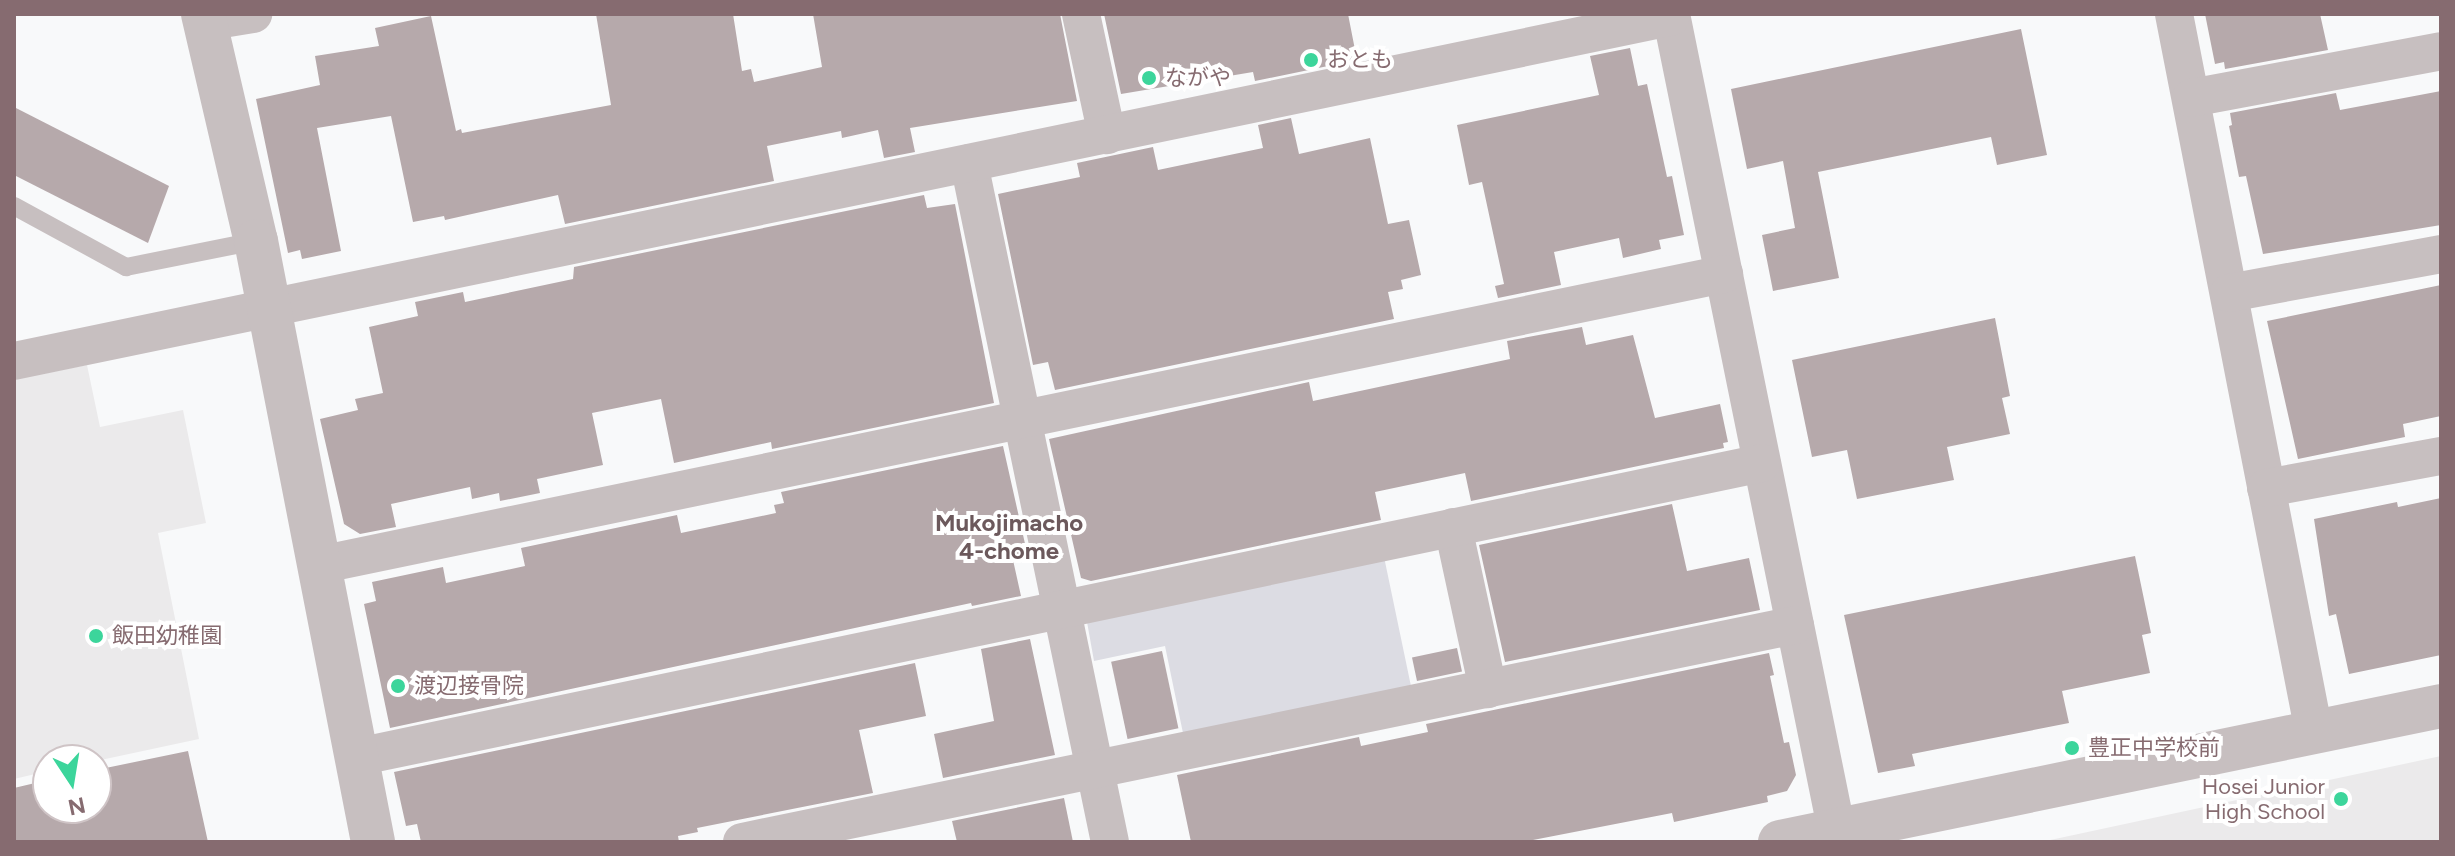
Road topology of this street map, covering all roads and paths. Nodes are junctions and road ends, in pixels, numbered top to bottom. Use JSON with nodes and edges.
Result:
{"nodes":[{"id":1,"x":253,"y":14,"type":"edge"},
{"id":2,"x":1081,"y":14,"type":"edge"},
{"id":3,"x":2174,"y":14,"type":"edge"},
{"id":4,"x":1671,"y":15,"type":"edge"},
{"id":5,"x":204,"y":18,"type":"edge"},
{"id":6,"x":2441,"y":51,"type":"edge"},
{"id":7,"x":2191,"y":98,"type":"junction"},
{"id":8,"x":1107,"y":135,"type":"junction"},
{"id":9,"x":969,"y":163,"type":"junction"},
{"id":10,"x":14,"y":206,"type":"edge"},
{"id":11,"x":256,"y":241,"type":"junction"},
{"id":12,"x":2441,"y":254,"type":"edge"},
{"id":13,"x":1724,"y":274,"type":"junction"},
{"id":14,"x":2229,"y":293,"type":"junction"},
{"id":15,"x":269,"y":309,"type":"junction"},
{"id":16,"x":14,"y":361,"type":"edge"},
{"id":17,"x":1022,"y":419,"type":"junction"},
{"id":18,"x":2441,"y":456,"type":"edge"},
{"id":19,"x":1762,"y":463,"type":"junction"},
{"id":20,"x":2266,"y":488,"type":"junction"},
{"id":21,"x":1453,"y":527,"type":"junction"},
{"id":22,"x":319,"y":565,"type":"junction"},
{"id":23,"x":1061,"y":610,"type":"junction"},
{"id":24,"x":1795,"y":625,"type":"junction"},
{"id":25,"x":1488,"y":689,"type":"junction"},
{"id":26,"x":2441,"y":706,"type":"edge"},
{"id":27,"x":2314,"y":732,"type":"junction"},
{"id":28,"x":357,"y":757,"type":"junction"},
{"id":29,"x":1095,"y":772,"type":"junction"},
{"id":30,"x":1838,"y":836,"type":"edge"},
{"id":31,"x":373,"y":842,"type":"edge"},
{"id":32,"x":742,"y":842,"type":"edge"},
{"id":33,"x":1110,"y":842,"type":"edge"},
{"id":34,"x":1780,"y":842,"type":"edge"}],
"edges":[{"from":1,"to":5,"type":"street"},
{"from":2,"to":8,"type":"street"},
{"from":3,"to":7,"type":"street"},
{"from":4,"to":8,"type":"street"},
{"from":4,"to":13,"type":"street"},
{"from":5,"to":11,"type":"street"},
{"from":6,"to":7,"type":"street"},
{"from":7,"to":14,"type":"street"},
{"from":8,"to":9,"type":"street"},
{"from":9,"to":15,"type":"street"},
{"from":9,"to":17,"type":"street"},
{"from":10,"to":11,"type":"lane"},
{"from":11,"to":15,"type":"street"},
{"from":12,"to":14,"type":"street"},
{"from":13,"to":17,"type":"street"},
{"from":13,"to":19,"type":"street"},
{"from":14,"to":20,"type":"street"},
{"from":15,"to":16,"type":"street"},
{"from":15,"to":22,"type":"street"},
{"from":17,"to":22,"type":"street"},
{"from":17,"to":23,"type":"street"},
{"from":18,"to":20,"type":"street"},
{"from":19,"to":21,"type":"street"},
{"from":19,"to":24,"type":"street"},
{"from":20,"to":27,"type":"street"},
{"from":21,"to":23,"type":"street"},
{"from":21,"to":25,"type":"street"},
{"from":22,"to":28,"type":"street"},
{"from":23,"to":28,"type":"street"},
{"from":23,"to":29,"type":"street"},
{"from":24,"to":25,"type":"street"},
{"from":24,"to":30,"type":"street"},
{"from":25,"to":29,"type":"street"},
{"from":26,"to":27,"type":"street"},
{"from":27,"to":30,"type":"street"},
{"from":28,"to":31,"type":"street"},
{"from":29,"to":32,"type":"street"},
{"from":29,"to":33,"type":"street"},
{"from":30,"to":34,"type":"street"}]}
